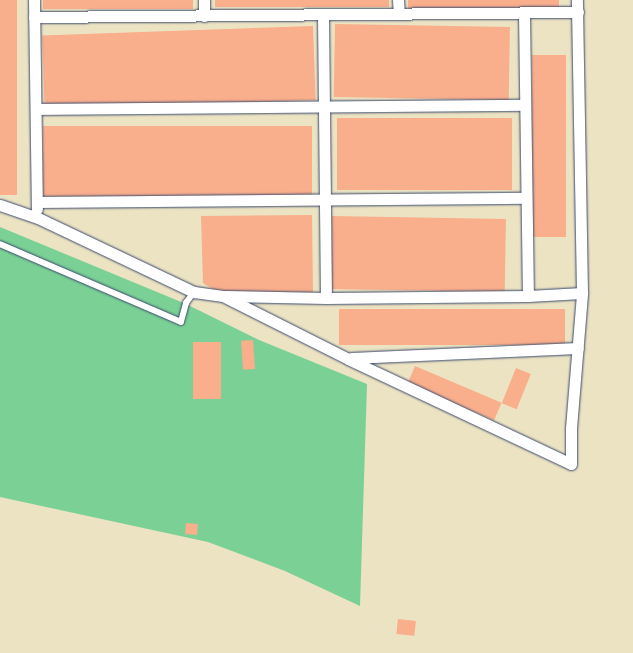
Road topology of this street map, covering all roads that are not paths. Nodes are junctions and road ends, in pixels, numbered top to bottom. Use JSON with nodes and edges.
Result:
{"nodes":[{"id":1,"x":34,"y":0,"type":"edge"},
{"id":2,"x":204,"y":0,"type":"edge"},
{"id":3,"x":398,"y":0,"type":"edge"},
{"id":4,"x":577,"y":0,"type":"edge"},
{"id":5,"x":578,"y":12,"type":"junction"},
{"id":6,"x":524,"y":13,"type":"junction"},
{"id":7,"x":323,"y":14,"type":"junction"},
{"id":8,"x":399,"y":14,"type":"junction"},
{"id":9,"x":204,"y":16,"type":"junction"},
{"id":10,"x":34,"y":17,"type":"junction"},
{"id":11,"x":525,"y":104,"type":"junction"},
{"id":12,"x":324,"y":106,"type":"junction"},
{"id":13,"x":36,"y":109,"type":"junction"},
{"id":14,"x":526,"y":198,"type":"junction"},
{"id":15,"x":325,"y":200,"type":"junction"},
{"id":16,"x":37,"y":202,"type":"junction"},
{"id":17,"x":0,"y":204,"type":"edge"},
{"id":18,"x":38,"y":218,"type":"junction"},
{"id":19,"x":0,"y":244,"type":"edge"},
{"id":20,"x":194,"y":292,"type":"junction"},
{"id":21,"x":582,"y":293,"type":"junction"},
{"id":22,"x":223,"y":296,"type":"junction"},
{"id":23,"x":528,"y":296,"type":"junction"},
{"id":24,"x":326,"y":298,"type":"junction"},
{"id":25,"x":578,"y":348,"type":"junction"},
{"id":26,"x":348,"y":359,"type":"junction"}],
"edges":[{"from":1,"to":10,"type":"street"},
{"from":2,"to":9,"type":"street"},
{"from":3,"to":8,"type":"street"},
{"from":4,"to":5,"type":"street"},
{"from":5,"to":6,"type":"street"},
{"from":5,"to":21,"type":"street"},
{"from":6,"to":8,"type":"street"},
{"from":6,"to":11,"type":"street"},
{"from":7,"to":8,"type":"street"},
{"from":7,"to":9,"type":"street"},
{"from":7,"to":12,"type":"street"},
{"from":9,"to":10,"type":"street"},
{"from":10,"to":13,"type":"street"},
{"from":11,"to":12,"type":"street"},
{"from":11,"to":14,"type":"street"},
{"from":12,"to":13,"type":"street"},
{"from":12,"to":15,"type":"street"},
{"from":13,"to":16,"type":"street"},
{"from":14,"to":15,"type":"street"},
{"from":14,"to":23,"type":"street"},
{"from":15,"to":16,"type":"street"},
{"from":15,"to":24,"type":"street"},
{"from":16,"to":18,"type":"street"},
{"from":17,"to":18,"type":"street"},
{"from":18,"to":20,"type":"street"},
{"from":19,"to":20,"type":"lane"},
{"from":20,"to":22,"type":"street"},
{"from":21,"to":23,"type":"street"},
{"from":21,"to":25,"type":"street"},
{"from":22,"to":24,"type":"street"},
{"from":22,"to":26,"type":"street"},
{"from":23,"to":24,"type":"street"},
{"from":25,"to":26,"type":"street"},
{"from":25,"to":26,"type":"street"}]}
